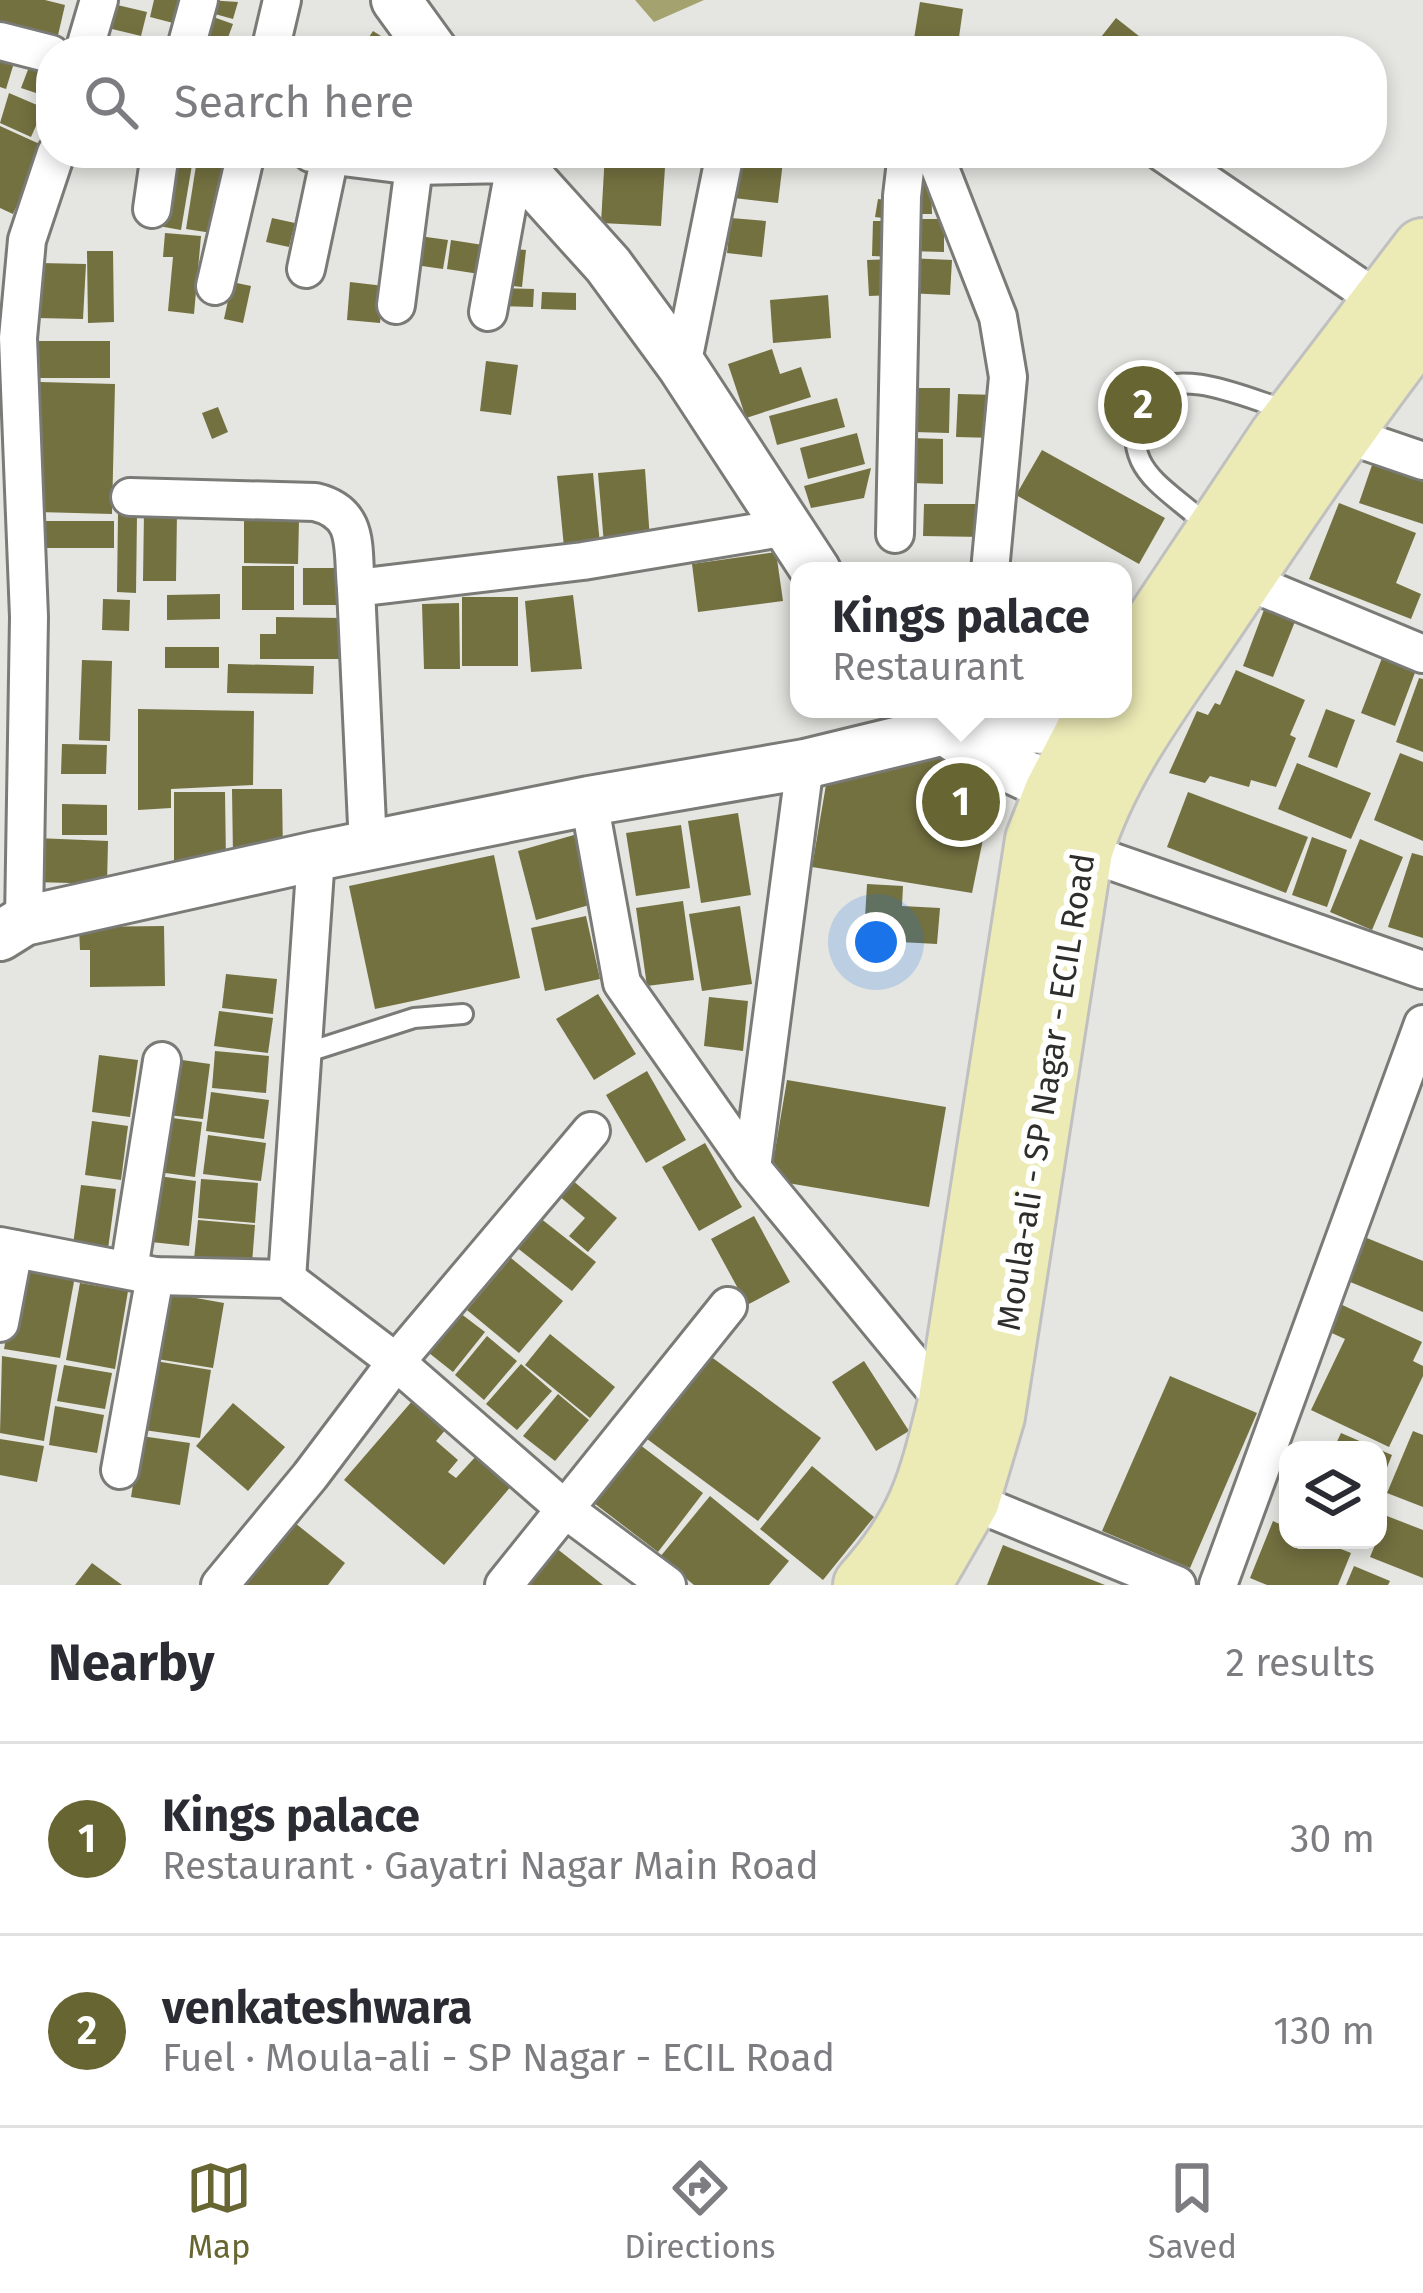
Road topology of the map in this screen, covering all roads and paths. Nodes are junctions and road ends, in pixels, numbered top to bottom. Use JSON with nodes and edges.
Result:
{"nodes":[{"id":1,"x":99,"y":0,"type":"edge"},
{"id":2,"x":199,"y":0,"type":"edge"},
{"id":3,"x":282,"y":0,"type":"edge"},
{"id":4,"x":396,"y":0,"type":"edge"},
{"id":5,"x":88,"y":36,"type":"edge"},
{"id":6,"x":189,"y":36,"type":"edge"},
{"id":7,"x":274,"y":36,"type":"edge"},
{"id":8,"x":422,"y":36,"type":"edge"},
{"id":9,"x":0,"y":40,"type":"edge"},
{"id":10,"x":36,"y":50,"type":"edge"},
{"id":11,"x":51,"y":168,"type":"edge"},
{"id":12,"x":158,"y":168,"type":"edge"},
{"id":13,"x":243,"y":168,"type":"edge"},
{"id":14,"x":319,"y":168,"type":"edge"},
{"id":15,"x":414,"y":168,"type":"edge"},
{"id":16,"x":510,"y":168,"type":"edge"},
{"id":17,"x":520,"y":168,"type":"edge"},
{"id":18,"x":722,"y":168,"type":"edge"},
{"id":19,"x":906,"y":168,"type":"edge"},
{"id":20,"x":940,"y":168,"type":"edge"},
{"id":21,"x":1185,"y":168,"type":"edge"},
{"id":22,"x":152,"y":209,"type":"dead end"},
{"id":23,"x":1423,"y":249,"type":"edge"},
{"id":24,"x":306,"y":269,"type":"dead end"},
{"id":25,"x":215,"y":286,"type":"dead end"},
{"id":26,"x":395,"y":305,"type":"dead end"},
{"id":27,"x":488,"y":313,"type":"dead end"},
{"id":28,"x":1402,"y":313,"type":"edge"},
{"id":29,"x":9,"y":334,"type":"edge"},
{"id":30,"x":682,"y":366,"type":"junction"},
{"id":31,"x":1320,"y":423,"type":"junction"},
{"id":32,"x":1423,"y":461,"type":"edge"},
{"id":33,"x":130,"y":497,"type":"dead end"},
{"id":34,"x":788,"y":527,"type":"junction"},
{"id":35,"x":895,"y":534,"type":"dead end"},
{"id":36,"x":1229,"y":556,"type":"junction"},
{"id":37,"x":810,"y":562,"type":"edge"},
{"id":38,"x":991,"y":562,"type":"edge"},
{"id":39,"x":356,"y":588,"type":"junction"},
{"id":40,"x":1423,"y":654,"type":"edge"},
{"id":41,"x":1132,"y":662,"type":"edge"},
{"id":42,"x":1132,"y":690,"type":"edge"},
{"id":43,"x":1002,"y":719,"type":"edge"},
{"id":44,"x":931,"y":720,"type":"edge"},
{"id":45,"x":1106,"y":726,"type":"edge"},
{"id":46,"x":805,"y":764,"type":"junction"},
{"id":47,"x":590,"y":801,"type":"junction"},
{"id":48,"x":1078,"y":817,"type":"junction"},
{"id":49,"x":368,"y":847,"type":"junction"},
{"id":50,"x":316,"y":856,"type":"junction"},
{"id":51,"x":12,"y":928,"type":"edge"},
{"id":52,"x":1423,"y":970,"type":"edge"},
{"id":53,"x":463,"y":1014,"type":"dead end"},
{"id":54,"x":1423,"y":1024,"type":"edge"},
{"id":55,"x":302,"y":1054,"type":"junction"},
{"id":56,"x":162,"y":1061,"type":"dead end"},
{"id":57,"x":591,"y":1131,"type":"dead end"},
{"id":58,"x":752,"y":1168,"type":"junction"},
{"id":59,"x":7,"y":1248,"type":"edge"},
{"id":60,"x":142,"y":1273,"type":"junction"},
{"id":61,"x":287,"y":1280,"type":"junction"},
{"id":62,"x":728,"y":1306,"type":"dead end"},
{"id":63,"x":0,"y":1323,"type":"edge"},
{"id":64,"x":396,"y":1362,"type":"junction"},
{"id":65,"x":948,"y":1406,"type":"junction"},
{"id":66,"x":120,"y":1470,"type":"dead end"},
{"id":67,"x":969,"y":1500,"type":"junction"},
{"id":68,"x":566,"y":1510,"type":"junction"},
{"id":69,"x":220,"y":1585,"type":"edge"},
{"id":70,"x":504,"y":1585,"type":"edge"},
{"id":71,"x":667,"y":1585,"type":"edge"},
{"id":72,"x":864,"y":1585,"type":"edge"},
{"id":73,"x":920,"y":1585,"type":"edge"},
{"id":74,"x":1177,"y":1585,"type":"edge"},
{"id":75,"x":1218,"y":1585,"type":"edge"}],
"edges":[{"from":1,"to":5,"type":"street"},
{"from":2,"to":6,"type":"street"},
{"from":3,"to":7,"type":"street"},
{"from":4,"to":8,"type":"street"},
{"from":9,"to":10,"type":"street"},
{"from":11,"to":29,"type":"street"},
{"from":12,"to":22,"type":"street"},
{"from":13,"to":25,"type":"street"},
{"from":14,"to":24,"type":"street"},
{"from":15,"to":26,"type":"street"},
{"from":16,"to":27,"type":"street"},
{"from":17,"to":30,"type":"street"},
{"from":18,"to":30,"type":"street"},
{"from":19,"to":35,"type":"street"},
{"from":20,"to":38,"type":"street"},
{"from":21,"to":28,"type":"street"},
{"from":23,"to":28,"type":"main road","name":"Moula-ali - SP Nagar - ECIL Road"},
{"from":28,"to":31,"type":"main road","name":"Moula-ali - SP Nagar - ECIL Road"},
{"from":29,"to":51,"type":"street"},
{"from":30,"to":34,"type":"street"},
{"from":31,"to":32,"type":"street"},
{"from":31,"to":36,"type":"main road","name":"Moula-ali - SP Nagar - ECIL Road"},
{"from":31,"to":36,"type":"lane"},
{"from":33,"to":39,"type":"street"},
{"from":34,"to":37,"type":"street"},
{"from":34,"to":39,"type":"street"},
{"from":36,"to":40,"type":"street"},
{"from":36,"to":41,"type":"main road","name":"Moula-ali - SP Nagar - ECIL Road"},
{"from":36,"to":42,"type":"main road","name":"Moula-ali - SP Nagar - ECIL Road"},
{"from":39,"to":49,"type":"street"},
{"from":43,"to":44,"type":"street"},
{"from":43,"to":45,"type":"street"},
{"from":44,"to":46,"type":"street"},
{"from":44,"to":48,"type":"street"},
{"from":45,"to":48,"type":"main road","name":"Moula-ali - SP Nagar - ECIL Road"},
{"from":46,"to":47,"type":"street"},
{"from":46,"to":58,"type":"street"},
{"from":47,"to":49,"type":"street"},
{"from":47,"to":58,"type":"street"},
{"from":48,"to":52,"type":"street"},
{"from":48,"to":65,"type":"main road","name":"Moula-ali - SP Nagar - ECIL Road"},
{"from":48,"to":67,"type":"main road","name":"Moula-ali - SP Nagar - ECIL Road"},
{"from":49,"to":50,"type":"street"},
{"from":50,"to":51,"type":"street"},
{"from":50,"to":55,"type":"street"},
{"from":53,"to":55,"type":"lane"},
{"from":54,"to":75,"type":"street"},
{"from":55,"to":61,"type":"street"},
{"from":56,"to":60,"type":"street"},
{"from":57,"to":64,"type":"street"},
{"from":58,"to":65,"type":"street"},
{"from":59,"to":60,"type":"street"},
{"from":59,"to":63,"type":"street"},
{"from":60,"to":61,"type":"street"},
{"from":60,"to":66,"type":"street"},
{"from":61,"to":64,"type":"street"},
{"from":62,"to":68,"type":"street"},
{"from":64,"to":68,"type":"street"},
{"from":64,"to":69,"type":"street"},
{"from":65,"to":72,"type":"main road","name":"Moula-ali - SP Nagar - ECIL Road"},
{"from":67,"to":73,"type":"main road","name":"Moula-ali - SP Nagar - ECIL Road"},
{"from":67,"to":74,"type":"street"},
{"from":68,"to":70,"type":"street"},
{"from":68,"to":71,"type":"street"}]}
